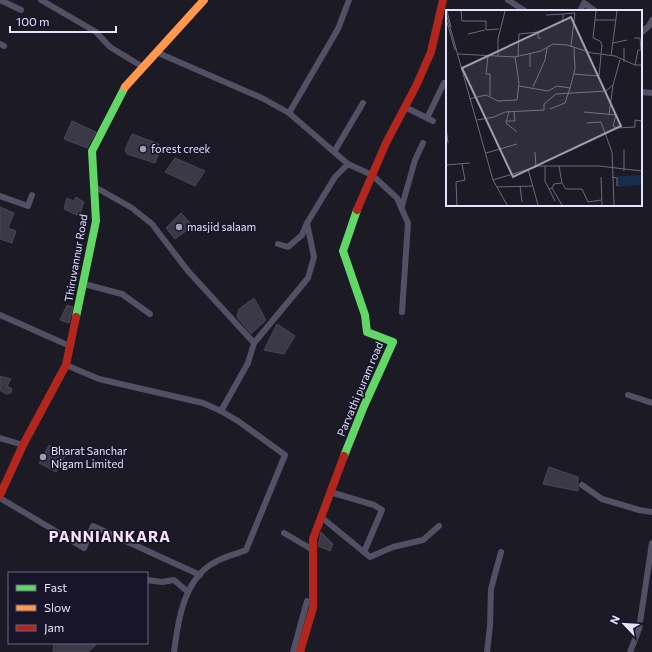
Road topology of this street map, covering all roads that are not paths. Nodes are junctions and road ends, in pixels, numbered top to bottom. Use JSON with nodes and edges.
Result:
{"nodes":[{"id":1,"x":0,"y":0,"type":"edge"},
{"id":2,"x":41,"y":0,"type":"edge"},
{"id":3,"x":204,"y":0,"type":"edge"},
{"id":4,"x":349,"y":0,"type":"edge"},
{"id":5,"x":442,"y":0,"type":"edge"},
{"id":6,"x":508,"y":0,"type":"edge"},
{"id":7,"x":21,"y":10,"type":"dead end"},
{"id":8,"x":523,"y":10,"type":"edge"},
{"id":9,"x":580,"y":10,"type":"edge"},
{"id":10,"x":594,"y":10,"type":"edge"},
{"id":11,"x":652,"y":20,"type":"edge"},
{"id":12,"x":642,"y":32,"type":"edge"},
{"id":13,"x":156,"y":52,"type":"junction"},
{"id":14,"x":143,"y":67,"type":"junction"},
{"id":15,"x":444,"y":83,"type":"dead end"},
{"id":16,"x":642,"y":92,"type":"edge"},
{"id":17,"x":652,"y":93,"type":"edge"},
{"id":18,"x":363,"y":103,"type":"dead end"},
{"id":19,"x":405,"y":107,"type":"junction"},
{"id":20,"x":289,"y":113,"type":"junction"},
{"id":21,"x":427,"y":118,"type":"junction"},
{"id":22,"x":433,"y":121,"type":"dead end"},
{"id":23,"x":423,"y":143,"type":"dead end"},
{"id":24,"x":334,"y":152,"type":"junction"},
{"id":25,"x":348,"y":164,"type":"junction"},
{"id":26,"x":372,"y":175,"type":"junction"},
{"id":27,"x":95,"y":187,"type":"junction"},
{"id":28,"x":32,"y":195,"type":"dead end"},
{"id":29,"x":0,"y":196,"type":"edge"},
{"id":30,"x":402,"y":206,"type":"junction"},
{"id":31,"x":307,"y":223,"type":"junction"},
{"id":32,"x":278,"y":244,"type":"dead end"},
{"id":33,"x":84,"y":284,"type":"junction"},
{"id":34,"x":402,"y":312,"type":"dead end"},
{"id":35,"x":150,"y":314,"type":"dead end"},
{"id":36,"x":0,"y":315,"type":"edge"},
{"id":37,"x":254,"y":343,"type":"junction"},
{"id":38,"x":70,"y":346,"type":"junction"},
{"id":39,"x":66,"y":365,"type":"junction"},
{"id":40,"x":628,"y":395,"type":"dead end"},
{"id":41,"x":652,"y":403,"type":"edge"},
{"id":42,"x":221,"y":410,"type":"junction"},
{"id":43,"x":0,"y":438,"type":"edge"},
{"id":44,"x":23,"y":445,"type":"junction"},
{"id":45,"x":582,"y":485,"type":"dead end"},
{"id":46,"x":330,"y":492,"type":"junction"},
{"id":47,"x":0,"y":496,"type":"edge"},
{"id":48,"x":652,"y":512,"type":"edge"},
{"id":49,"x":320,"y":517,"type":"junction"},
{"id":50,"x":439,"y":526,"type":"dead end"},
{"id":51,"x":284,"y":533,"type":"dead end"},
{"id":52,"x":652,"y":543,"type":"edge"},
{"id":53,"x":313,"y":550,"type":"junction"},
{"id":54,"x":364,"y":552,"type":"junction"},
{"id":55,"x":501,"y":552,"type":"dead end"},
{"id":56,"x":651,"y":559,"type":"edge"},
{"id":57,"x":200,"y":575,"type":"junction"},
{"id":58,"x":148,"y":580,"type":"edge"},
{"id":59,"x":188,"y":592,"type":"junction"},
{"id":60,"x":307,"y":601,"type":"dead end"},
{"id":61,"x":174,"y":652,"type":"edge"},
{"id":62,"x":293,"y":652,"type":"edge"},
{"id":63,"x":300,"y":652,"type":"edge"},
{"id":64,"x":487,"y":652,"type":"edge"},
{"id":65,"x":630,"y":652,"type":"edge"}],
"edges":[{"from":1,"to":7,"type":"street"},
{"from":2,"to":14,"type":"street"},
{"from":3,"to":13,"type":"street","name":"Thiruvannur Road"},
{"from":4,"to":20,"type":"street"},
{"from":5,"to":19,"type":"street","name":"Parvathi puram road"},
{"from":6,"to":8,"type":"street"},
{"from":9,"to":10,"type":"street"},
{"from":11,"to":12,"type":"street"},
{"from":13,"to":14,"type":"street","name":"Thiruvannur Road"},
{"from":13,"to":20,"type":"street"},
{"from":14,"to":27,"type":"street","name":"Thiruvannur Road"},
{"from":15,"to":21,"type":"street"},
{"from":16,"to":17,"type":"street"},
{"from":18,"to":24,"type":"street"},
{"from":19,"to":21,"type":"street"},
{"from":19,"to":26,"type":"street","name":"Parvathi puram road"},
{"from":20,"to":24,"type":"street"},
{"from":21,"to":22,"type":"street"},
{"from":23,"to":30,"type":"street"},
{"from":24,"to":25,"type":"street"},
{"from":25,"to":26,"type":"street"},
{"from":25,"to":31,"type":"street"},
{"from":26,"to":30,"type":"street"},
{"from":26,"to":46,"type":"street","name":"Parvathi puram road"},
{"from":27,"to":33,"type":"street","name":"Thiruvannur Road"},
{"from":27,"to":37,"type":"street"},
{"from":28,"to":29,"type":"street"},
{"from":30,"to":34,"type":"street"},
{"from":31,"to":32,"type":"street"},
{"from":31,"to":37,"type":"street"},
{"from":33,"to":35,"type":"street"},
{"from":33,"to":38,"type":"street","name":"Thiruvannur Road"},
{"from":36,"to":38,"type":"street"},
{"from":37,"to":42,"type":"street"},
{"from":38,"to":39,"type":"street","name":"Thiruvannur Road"},
{"from":39,"to":42,"type":"street"},
{"from":39,"to":44,"type":"street","name":"Thiruvannur Road"},
{"from":40,"to":41,"type":"street"},
{"from":42,"to":57,"type":"street"},
{"from":43,"to":44,"type":"street"},
{"from":44,"to":47,"type":"street","name":"Thiruvannur Road"},
{"from":45,"to":48,"type":"street"},
{"from":46,"to":49,"type":"street","name":"Parvathi puram road"},
{"from":46,"to":54,"type":"street"},
{"from":47,"to":57,"type":"street"},
{"from":49,"to":53,"type":"street","name":"Parvathi puram road"},
{"from":49,"to":54,"type":"street"},
{"from":50,"to":54,"type":"street"},
{"from":51,"to":53,"type":"street"},
{"from":52,"to":56,"type":"street"},
{"from":53,"to":63,"type":"street","name":"Parvathi puram road"},
{"from":55,"to":64,"type":"street"},
{"from":56,"to":65,"type":"street"},
{"from":57,"to":59,"type":"street"},
{"from":58,"to":59,"type":"street"},
{"from":59,"to":61,"type":"street"},
{"from":60,"to":62,"type":"street"}]}
